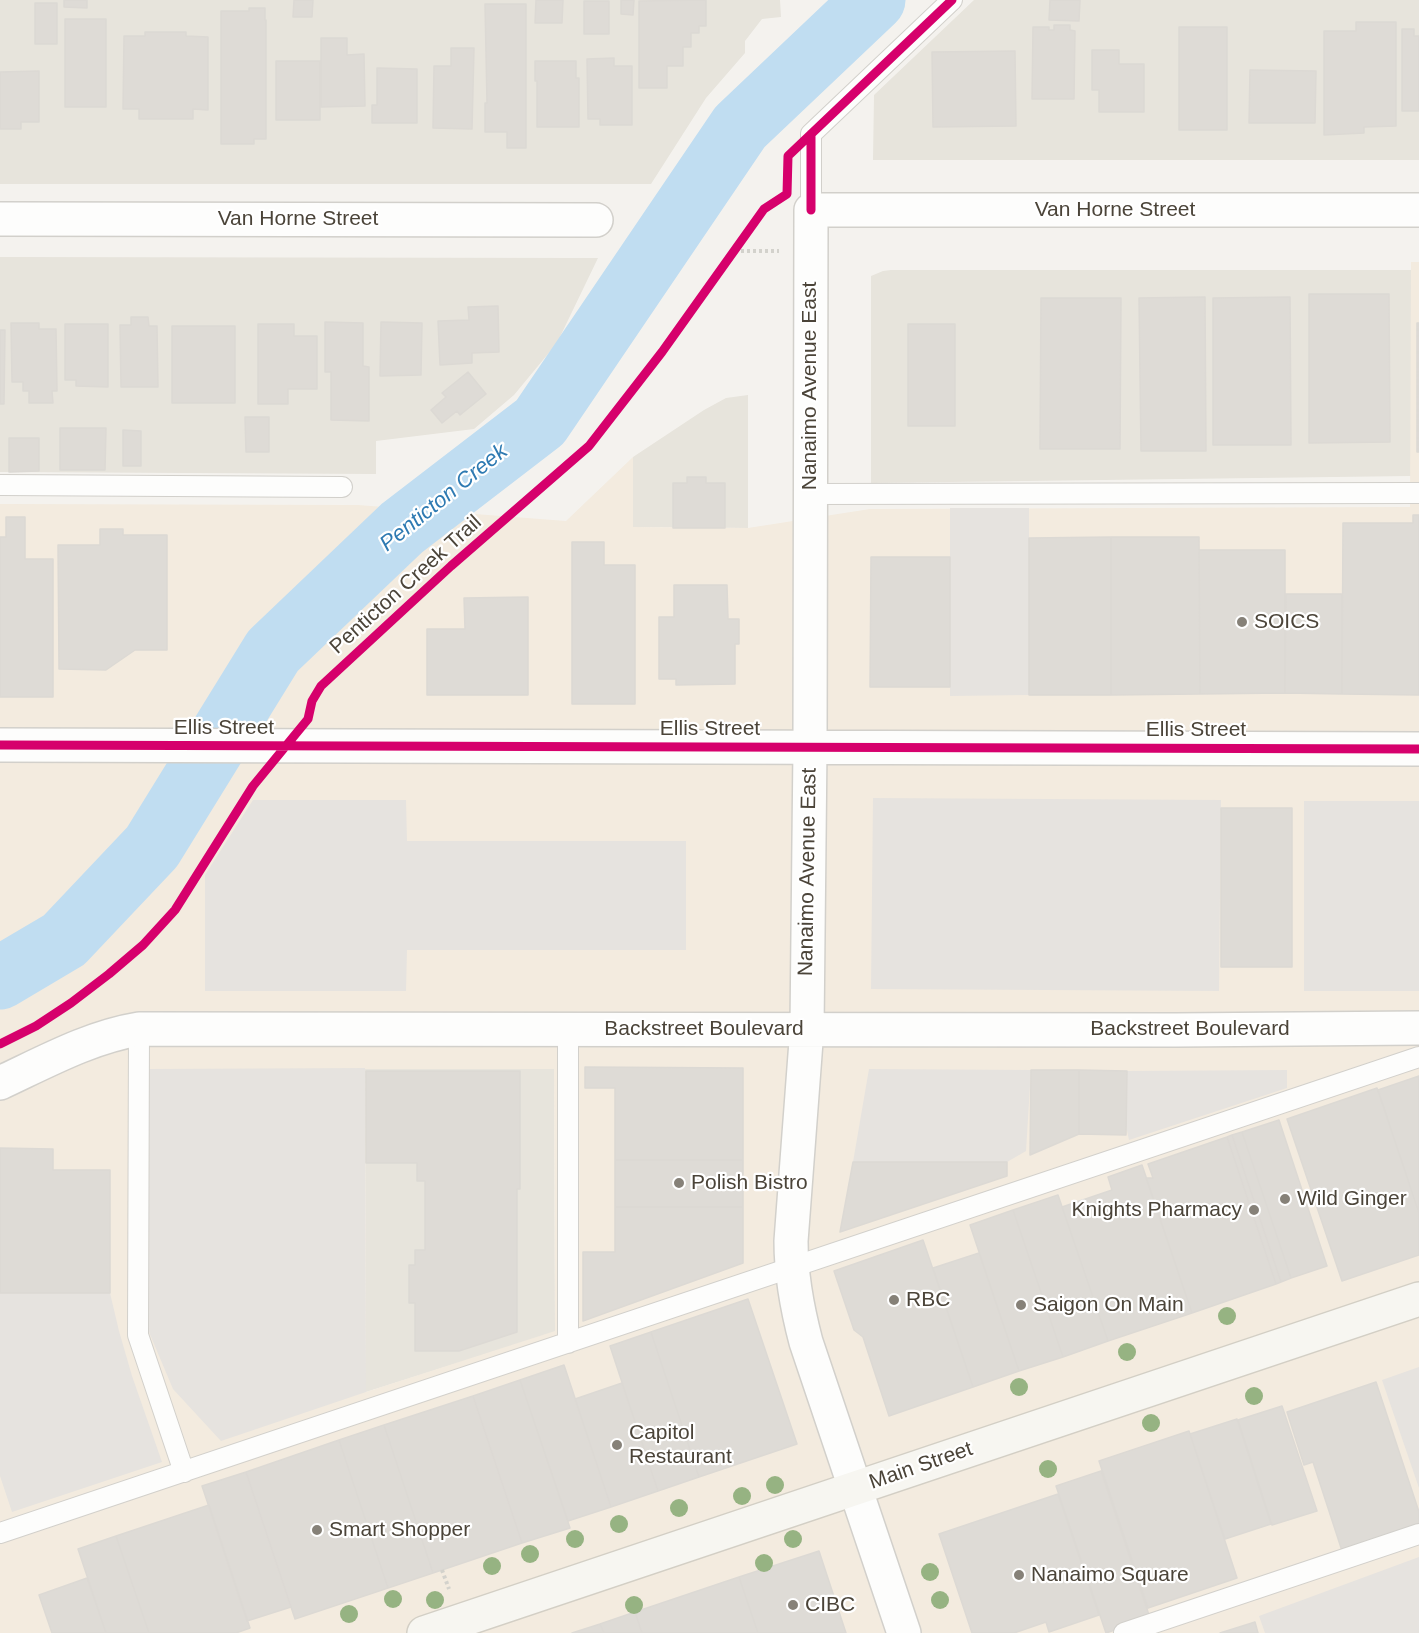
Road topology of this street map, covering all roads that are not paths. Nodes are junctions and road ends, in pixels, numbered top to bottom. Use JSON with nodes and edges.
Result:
{"nodes":[{"id":1,"x":952,"y":0,"type":"edge"},
{"id":2,"x":811,"y":210,"type":"junction"},
{"id":3,"x":1419,"y":210,"type":"edge"},
{"id":4,"x":0,"y":219,"type":"edge"},
{"id":5,"x":596,"y":220,"type":"dead end"},
{"id":6,"x":0,"y":485,"type":"edge"},
{"id":7,"x":342,"y":487,"type":"dead end"},
{"id":8,"x":1419,"y":493,"type":"edge"},
{"id":9,"x":810,"y":494,"type":"junction"},
{"id":10,"x":0,"y":745,"type":"edge"},
{"id":11,"x":810,"y":747,"type":"junction"},
{"id":12,"x":1419,"y":749,"type":"edge"},
{"id":13,"x":807,"y":1028,"type":"junction"},
{"id":14,"x":1419,"y":1028,"type":"edge"},
{"id":15,"x":139,"y":1029,"type":"junction"},
{"id":16,"x":568,"y":1029,"type":"junction"},
{"id":17,"x":1419,"y":1057,"type":"edge"},
{"id":18,"x":0,"y":1083,"type":"edge"},
{"id":19,"x":791,"y":1268,"type":"junction"},
{"id":20,"x":1419,"y":1299,"type":"edge"},
{"id":21,"x":567,"y":1343,"type":"junction"},
{"id":22,"x":184,"y":1472,"type":"junction"},
{"id":23,"x":855,"y":1488,"type":"junction"},
{"id":24,"x":0,"y":1533,"type":"edge"},
{"id":25,"x":1419,"y":1534,"type":"edge"},
{"id":26,"x":1179,"y":1624,"type":"edge"},
{"id":27,"x":424,"y":1633,"type":"edge"},
{"id":28,"x":904,"y":1633,"type":"edge"},
{"id":29,"x":1124,"y":1633,"type":"edge"}],
"edges":[{"from":1,"to":2,"type":"lane"},
{"from":2,"to":3,"type":"street","name":"Van Horne Street"},
{"from":2,"to":9,"type":"street","name":"Nanaimo Avenue East"},
{"from":4,"to":5,"type":"street","name":"Van Horne Street"},
{"from":6,"to":7,"type":"lane"},
{"from":8,"to":9,"type":"lane"},
{"from":9,"to":11,"type":"street","name":"Nanaimo Avenue East"},
{"from":10,"to":11,"type":"street","name":"Ellis Street"},
{"from":11,"to":12,"type":"street","name":"Ellis Street"},
{"from":11,"to":13,"type":"street","name":"Nanaimo Avenue East"},
{"from":13,"to":14,"type":"street","name":"Backstreet Boulevard"},
{"from":13,"to":16,"type":"street","name":"Backstreet Boulevard"},
{"from":13,"to":19,"type":"street","name":"Nanaimo Avenue East"},
{"from":15,"to":16,"type":"street","name":"Backstreet Boulevard"},
{"from":15,"to":18,"type":"street","name":"Backstreet Boulevard"},
{"from":15,"to":22,"type":"lane"},
{"from":16,"to":21,"type":"lane"},
{"from":17,"to":19,"type":"lane"},
{"from":19,"to":21,"type":"lane"},
{"from":19,"to":23,"type":"street","name":"Nanaimo Avenue East"},
{"from":20,"to":23,"type":"main road","name":"Main Street"},
{"from":21,"to":22,"type":"lane"},
{"from":22,"to":24,"type":"lane"},
{"from":23,"to":27,"type":"main road","name":"Main Street"},
{"from":23,"to":28,"type":"street","name":"Nanaimo Avenue East"},
{"from":25,"to":26,"type":"lane"},
{"from":26,"to":29,"type":"lane"}]}
